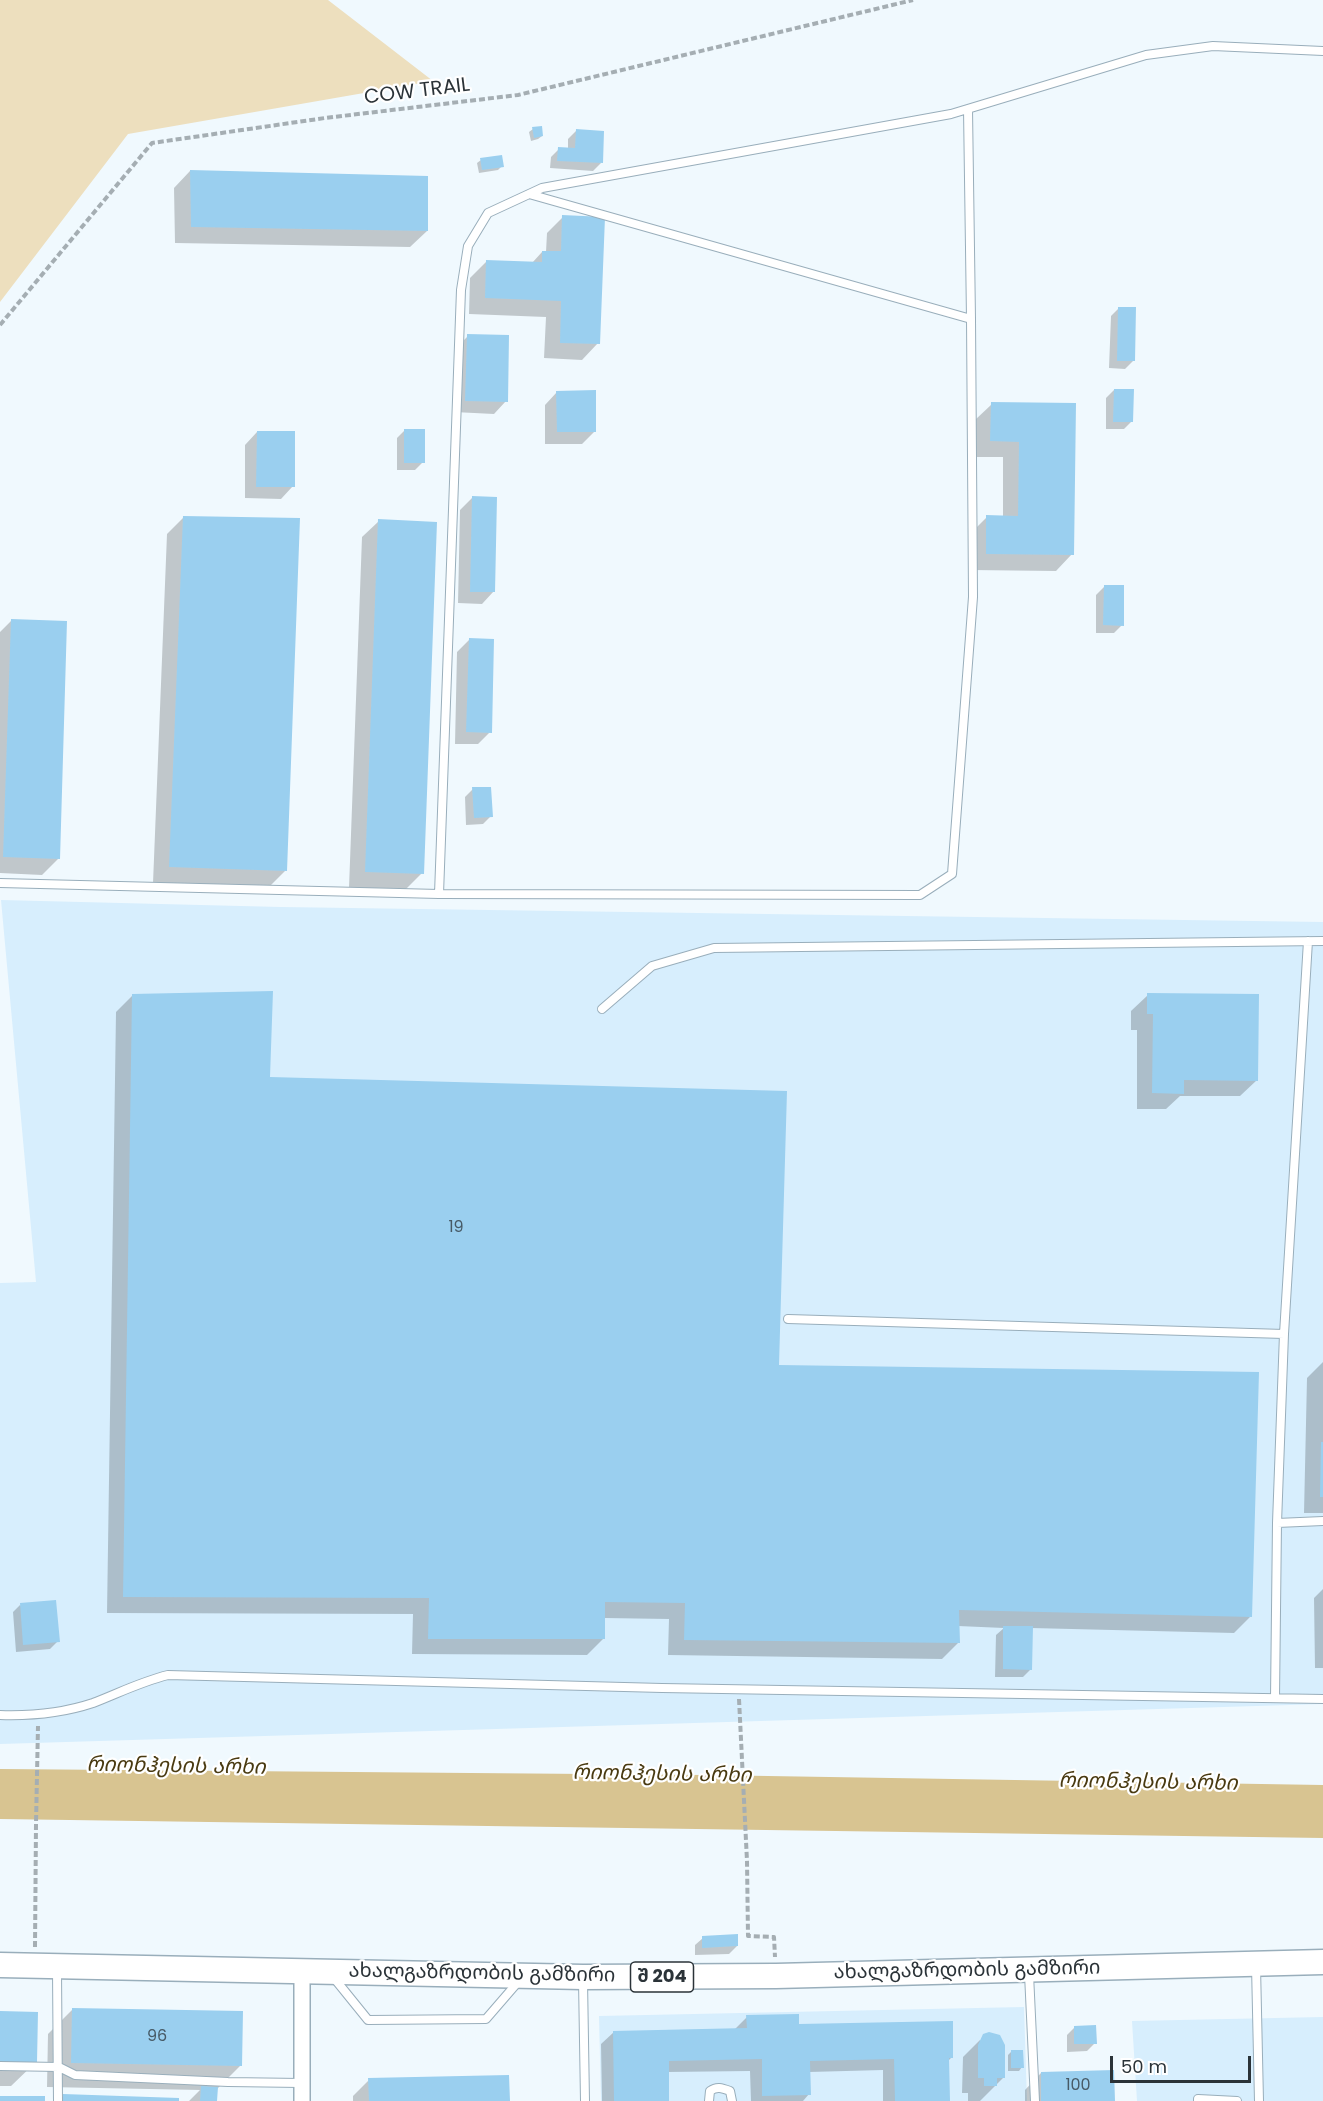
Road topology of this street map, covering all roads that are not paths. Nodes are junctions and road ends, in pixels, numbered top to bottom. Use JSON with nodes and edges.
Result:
{"nodes":[{"id":1,"x":1323,"y":51,"type":"edge"},
{"id":2,"x":969,"y":109,"type":"junction"},
{"id":3,"x":530,"y":194,"type":"junction"},
{"id":4,"x":970,"y":319,"type":"junction"},
{"id":5,"x":0,"y":883,"type":"edge"},
{"id":6,"x":439,"y":894,"type":"junction"},
{"id":7,"x":1308,"y":941,"type":"junction"},
{"id":8,"x":1323,"y":941,"type":"edge"},
{"id":9,"x":602,"y":1008,"type":"dead end"},
{"id":10,"x":788,"y":1319,"type":"dead end"},
{"id":11,"x":1284,"y":1334,"type":"junction"},
{"id":12,"x":1323,"y":1521,"type":"edge"},
{"id":13,"x":1277,"y":1523,"type":"junction"},
{"id":14,"x":1275,"y":1698,"type":"junction"},
{"id":15,"x":1323,"y":1699,"type":"edge"},
{"id":16,"x":0,"y":1715,"type":"edge"},
{"id":17,"x":1323,"y":1962,"type":"edge"},
{"id":18,"x":1256,"y":1964,"type":"junction"},
{"id":19,"x":0,"y":1965,"type":"edge"},
{"id":20,"x":46,"y":1966,"type":"junction"},
{"id":21,"x":1028,"y":1970,"type":"junction"},
{"id":22,"x":302,"y":1971,"type":"junction"},
{"id":23,"x":330,"y":1972,"type":"junction"},
{"id":24,"x":523,"y":1976,"type":"junction"},
{"id":25,"x":583,"y":1977,"type":"junction"},
{"id":26,"x":0,"y":2066,"type":"edge"},
{"id":27,"x":58,"y":2067,"type":"junction"},
{"id":28,"x":302,"y":2083,"type":"junction"},
{"id":29,"x":58,"y":2101,"type":"edge"},
{"id":30,"x":302,"y":2101,"type":"edge"},
{"id":31,"x":585,"y":2101,"type":"edge"},
{"id":32,"x":709,"y":2101,"type":"edge"},
{"id":33,"x":732,"y":2101,"type":"edge"},
{"id":34,"x":1035,"y":2101,"type":"edge"},
{"id":35,"x":1198,"y":2101,"type":"edge"},
{"id":36,"x":1237,"y":2101,"type":"edge"},
{"id":37,"x":1259,"y":2101,"type":"edge"}],
"edges":[{"from":1,"to":2,"type":"lane"},
{"from":2,"to":3,"type":"lane"},
{"from":2,"to":4,"type":"lane"},
{"from":3,"to":4,"type":"lane"},
{"from":3,"to":6,"type":"lane"},
{"from":4,"to":6,"type":"lane"},
{"from":5,"to":6,"type":"lane"},
{"from":7,"to":8,"type":"lane"},
{"from":7,"to":9,"type":"lane"},
{"from":7,"to":11,"type":"lane"},
{"from":10,"to":11,"type":"lane"},
{"from":11,"to":13,"type":"lane"},
{"from":12,"to":13,"type":"lane"},
{"from":13,"to":14,"type":"lane"},
{"from":14,"to":15,"type":"lane"},
{"from":14,"to":16,"type":"lane"},
{"from":17,"to":18,"type":"main road","name":"ახალგაზრდობის გამზირი","number":"შ 204"},
{"from":18,"to":21,"type":"main road","name":"ახალგაზრდობის გამზირი","number":"შ 204"},
{"from":18,"to":37,"type":"lane"},
{"from":19,"to":20,"type":"main road","name":"ახალგაზრდობის გამზირი","number":"შ 204"},
{"from":20,"to":22,"type":"main road","name":"ახალგაზრდობის გამზირი","number":"შ 204"},
{"from":20,"to":27,"type":"lane"},
{"from":21,"to":25,"type":"main road","name":"ახალგაზრდობის გამზირი","number":"შ 204"},
{"from":21,"to":34,"type":"lane"},
{"from":22,"to":23,"type":"main road","name":"ახალგაზრდობის გამზირი","number":"შ 204"},
{"from":22,"to":28,"type":"street"},
{"from":23,"to":24,"type":"main road","name":"ახალგაზრდობის გამზირი","number":"შ 204"},
{"from":23,"to":24,"type":"lane"},
{"from":24,"to":25,"type":"main road","name":"ახალგაზრდობის გამზირი","number":"შ 204"},
{"from":25,"to":31,"type":"lane"},
{"from":26,"to":27,"type":"lane"},
{"from":27,"to":28,"type":"lane"},
{"from":27,"to":29,"type":"lane"},
{"from":28,"to":30,"type":"street"},
{"from":32,"to":33,"type":"lane"},
{"from":35,"to":36,"type":"lane"}]}
